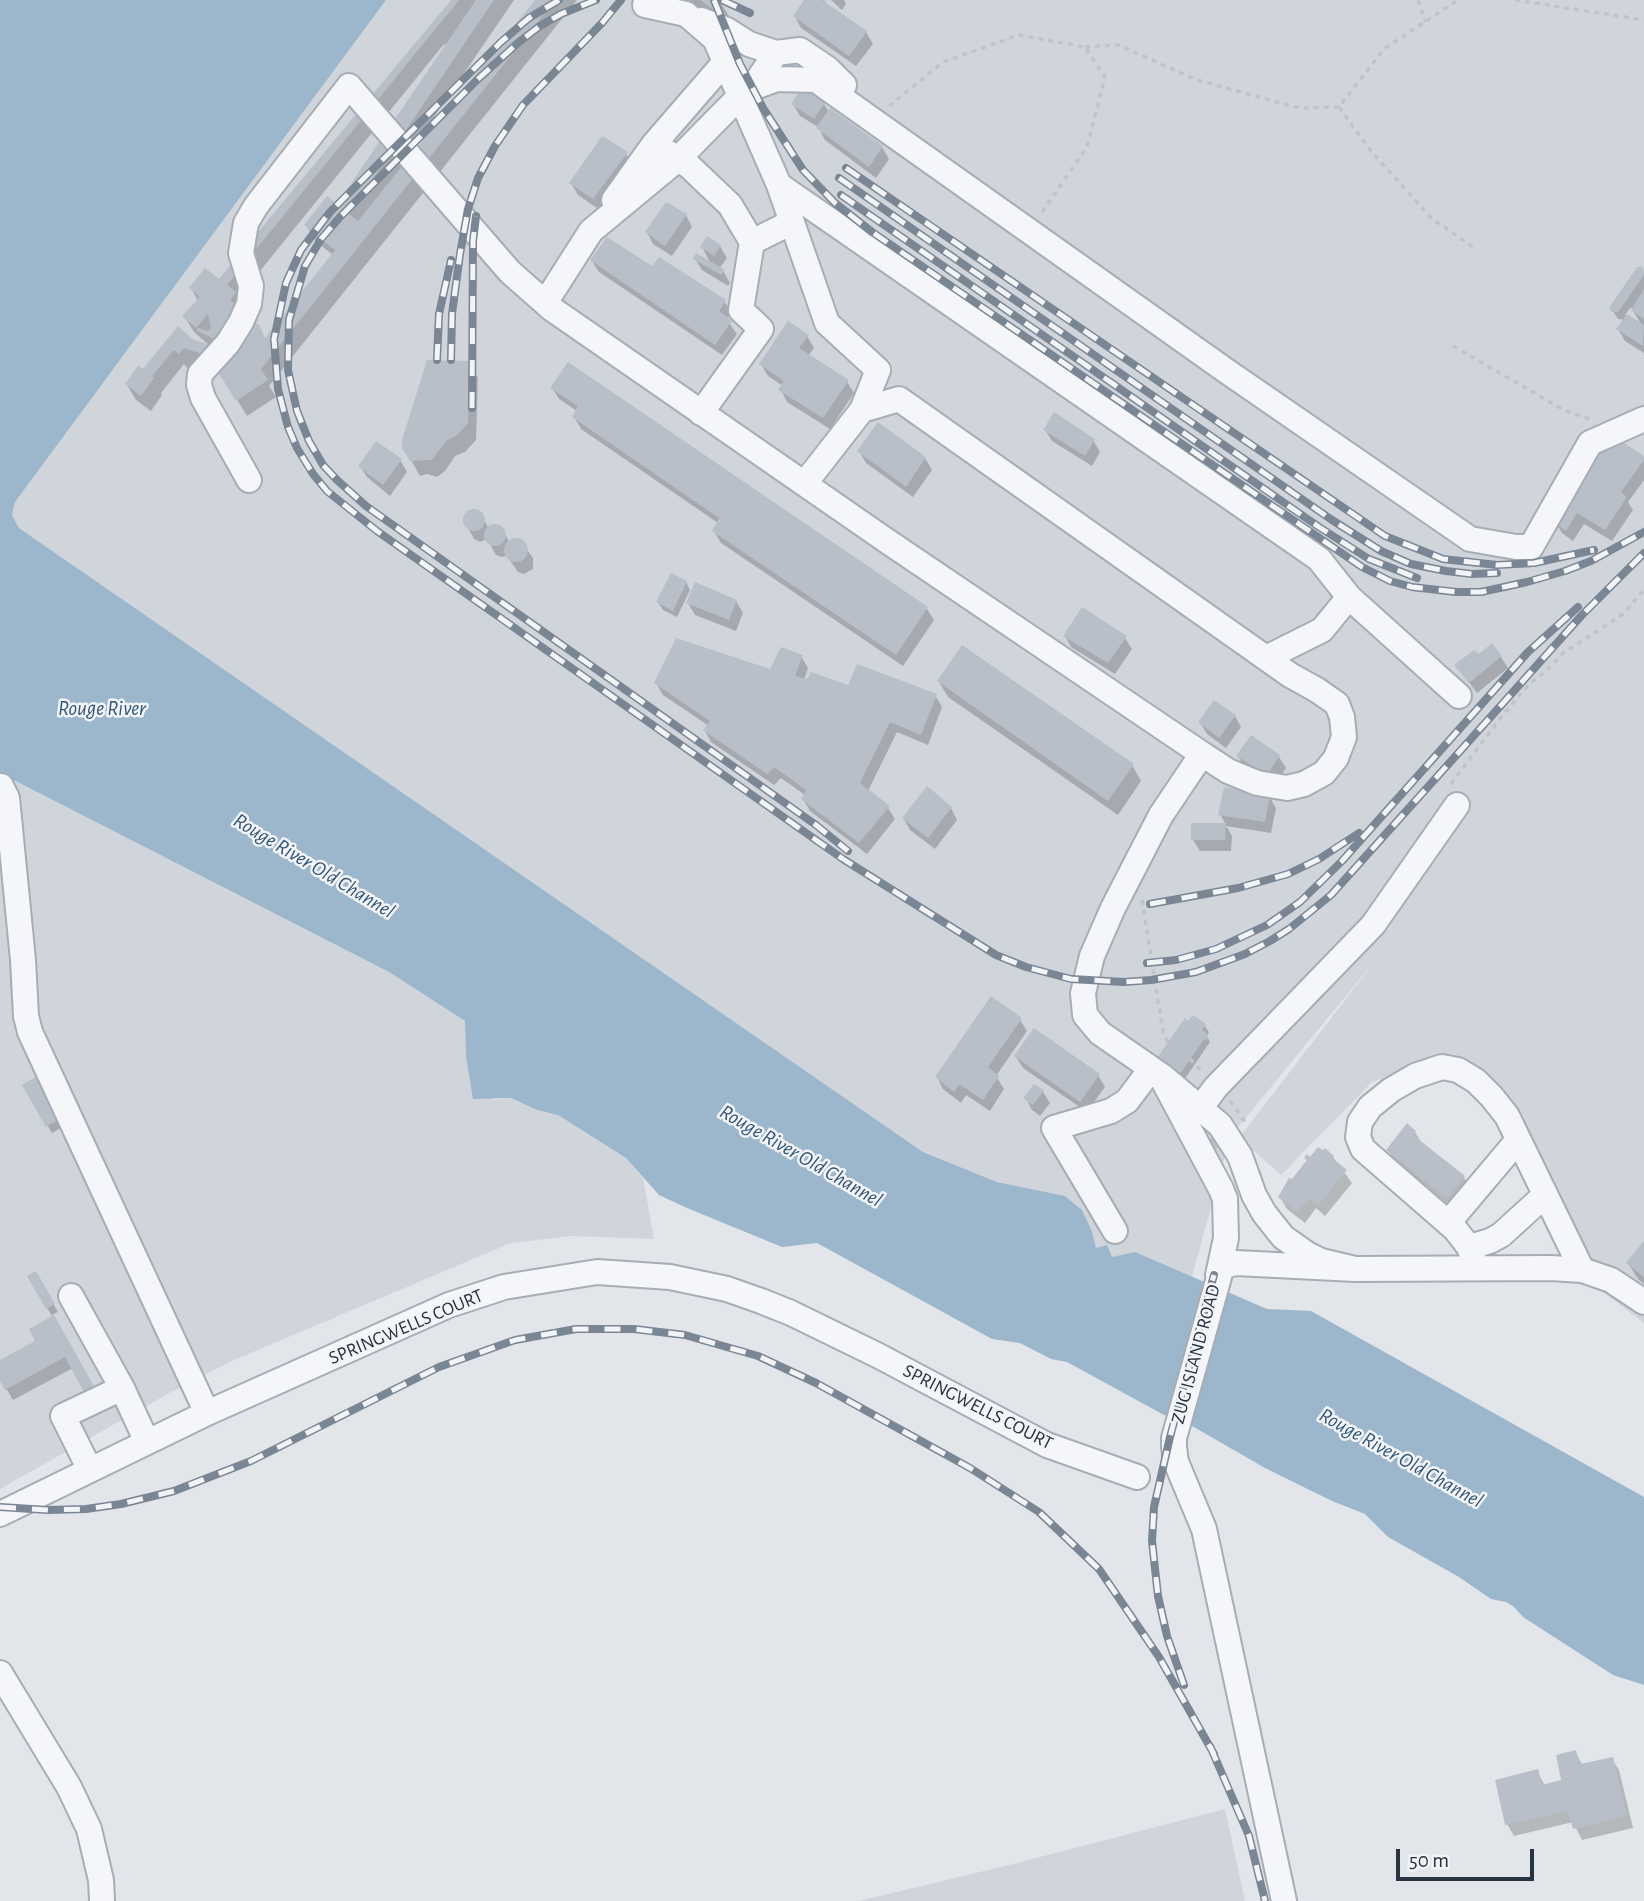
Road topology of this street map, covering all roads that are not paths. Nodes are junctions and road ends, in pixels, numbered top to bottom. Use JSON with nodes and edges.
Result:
{"nodes":[{"id":1,"x":645,"y":5,"type":"dead end"},
{"id":2,"x":686,"y":14,"type":"junction"},
{"id":3,"x":776,"y":53,"type":"junction"},
{"id":4,"x":725,"y":62,"type":"junction"},
{"id":5,"x":746,"y":92,"type":"junction"},
{"id":6,"x":881,"y":124,"type":"junction"},
{"id":7,"x":654,"y":144,"type":"junction"},
{"id":8,"x":678,"y":159,"type":"junction"},
{"id":9,"x":779,"y":185,"type":"junction"},
{"id":10,"x":792,"y":222,"type":"junction"},
{"id":11,"x":591,"y":231,"type":"junction"},
{"id":12,"x":752,"y":243,"type":"junction"},
{"id":13,"x":545,"y":303,"type":"junction"},
{"id":14,"x":862,"y":410,"type":"junction"},
{"id":15,"x":701,"y":413,"type":"junction"},
{"id":16,"x":1644,"y":419,"type":"edge"},
{"id":17,"x":249,"y":480,"type":"dead end"},
{"id":18,"x":805,"y":483,"type":"junction"},
{"id":19,"x":1349,"y":597,"type":"junction"},
{"id":20,"x":1266,"y":658,"type":"junction"},
{"id":21,"x":1458,"y":696,"type":"dead end"},
{"id":22,"x":1202,"y":754,"type":"junction"},
{"id":23,"x":1,"y":786,"type":"edge"},
{"id":24,"x":1457,"y":804,"type":"dead end"},
{"id":25,"x":1156,"y":1073,"type":"junction"},
{"id":26,"x":1201,"y":1107,"type":"junction"},
{"id":27,"x":1518,"y":1140,"type":"junction"},
{"id":28,"x":1245,"y":1172,"type":"junction"},
{"id":29,"x":1545,"y":1195,"type":"junction"},
{"id":30,"x":1448,"y":1223,"type":"junction"},
{"id":31,"x":1115,"y":1231,"type":"dead end"},
{"id":32,"x":1473,"y":1257,"type":"junction"},
{"id":33,"x":1220,"y":1268,"type":"junction"},
{"id":34,"x":1355,"y":1269,"type":"junction"},
{"id":35,"x":1582,"y":1270,"type":"junction"},
{"id":36,"x":71,"y":1296,"type":"dead end"},
{"id":37,"x":1644,"y":1302,"type":"edge"},
{"id":38,"x":122,"y":1388,"type":"junction"},
{"id":39,"x":208,"y":1413,"type":"junction"},
{"id":40,"x":147,"y":1442,"type":"junction"},
{"id":41,"x":90,"y":1470,"type":"junction"},
{"id":42,"x":1137,"y":1477,"type":"dead end"},
{"id":43,"x":0,"y":1514,"type":"edge"},
{"id":44,"x":0,"y":1673,"type":"edge"},
{"id":45,"x":102,"y":1901,"type":"edge"},
{"id":46,"x":1283,"y":1901,"type":"edge"}],
"edges":[{"from":1,"to":2,"type":"street"},
{"from":2,"to":3,"type":"street"},
{"from":2,"to":4,"type":"street"},
{"from":3,"to":5,"type":"street"},
{"from":3,"to":6,"type":"street"},
{"from":4,"to":5,"type":"street"},
{"from":4,"to":7,"type":"street"},
{"from":5,"to":6,"type":"street"},
{"from":5,"to":8,"type":"street"},
{"from":5,"to":9,"type":"street"},
{"from":6,"to":16,"type":"street"},
{"from":7,"to":8,"type":"street"},
{"from":7,"to":11,"type":"street"},
{"from":8,"to":11,"type":"street"},
{"from":8,"to":12,"type":"street"},
{"from":9,"to":10,"type":"street"},
{"from":9,"to":19,"type":"street"},
{"from":10,"to":12,"type":"street"},
{"from":10,"to":14,"type":"street"},
{"from":11,"to":13,"type":"street"},
{"from":12,"to":15,"type":"street"},
{"from":13,"to":15,"type":"street"},
{"from":13,"to":17,"type":"street"},
{"from":14,"to":18,"type":"street"},
{"from":14,"to":20,"type":"street"},
{"from":15,"to":18,"type":"street"},
{"from":18,"to":22,"type":"street"},
{"from":19,"to":20,"type":"street"},
{"from":19,"to":21,"type":"street"},
{"from":20,"to":22,"type":"street"},
{"from":22,"to":25,"type":"street"},
{"from":23,"to":39,"type":"street"},
{"from":24,"to":26,"type":"street"},
{"from":25,"to":26,"type":"street"},
{"from":25,"to":31,"type":"street"},
{"from":25,"to":33,"type":"street"},
{"from":26,"to":28,"type":"street"},
{"from":27,"to":29,"type":"street"},
{"from":27,"to":30,"type":"street"},
{"from":27,"to":30,"type":"street"},
{"from":28,"to":33,"type":"street"},
{"from":28,"to":34,"type":"street"},
{"from":29,"to":32,"type":"street"},
{"from":29,"to":35,"type":"street"},
{"from":30,"to":32,"type":"street"},
{"from":32,"to":34,"type":"street","name":"ZUG ISLAND ROAD"},
{"from":32,"to":35,"type":"street","name":"ZUG ISLAND ROAD"},
{"from":33,"to":34,"type":"street","name":"ZUG ISLAND ROAD"},
{"from":33,"to":46,"type":"street","name":"ZUG ISLAND ROAD"},
{"from":35,"to":37,"type":"street","name":"ZUG ISLAND ROAD"},
{"from":36,"to":38,"type":"street"},
{"from":38,"to":40,"type":"street"},
{"from":38,"to":41,"type":"street"},
{"from":39,"to":40,"type":"street","name":"SPRINGWELLS COURT"},
{"from":39,"to":42,"type":"street","name":"SPRINGWELLS COURT"},
{"from":40,"to":41,"type":"street","name":"SPRINGWELLS COURT"},
{"from":41,"to":43,"type":"street","name":"SPRINGWELLS COURT"},
{"from":44,"to":45,"type":"street"}]}
